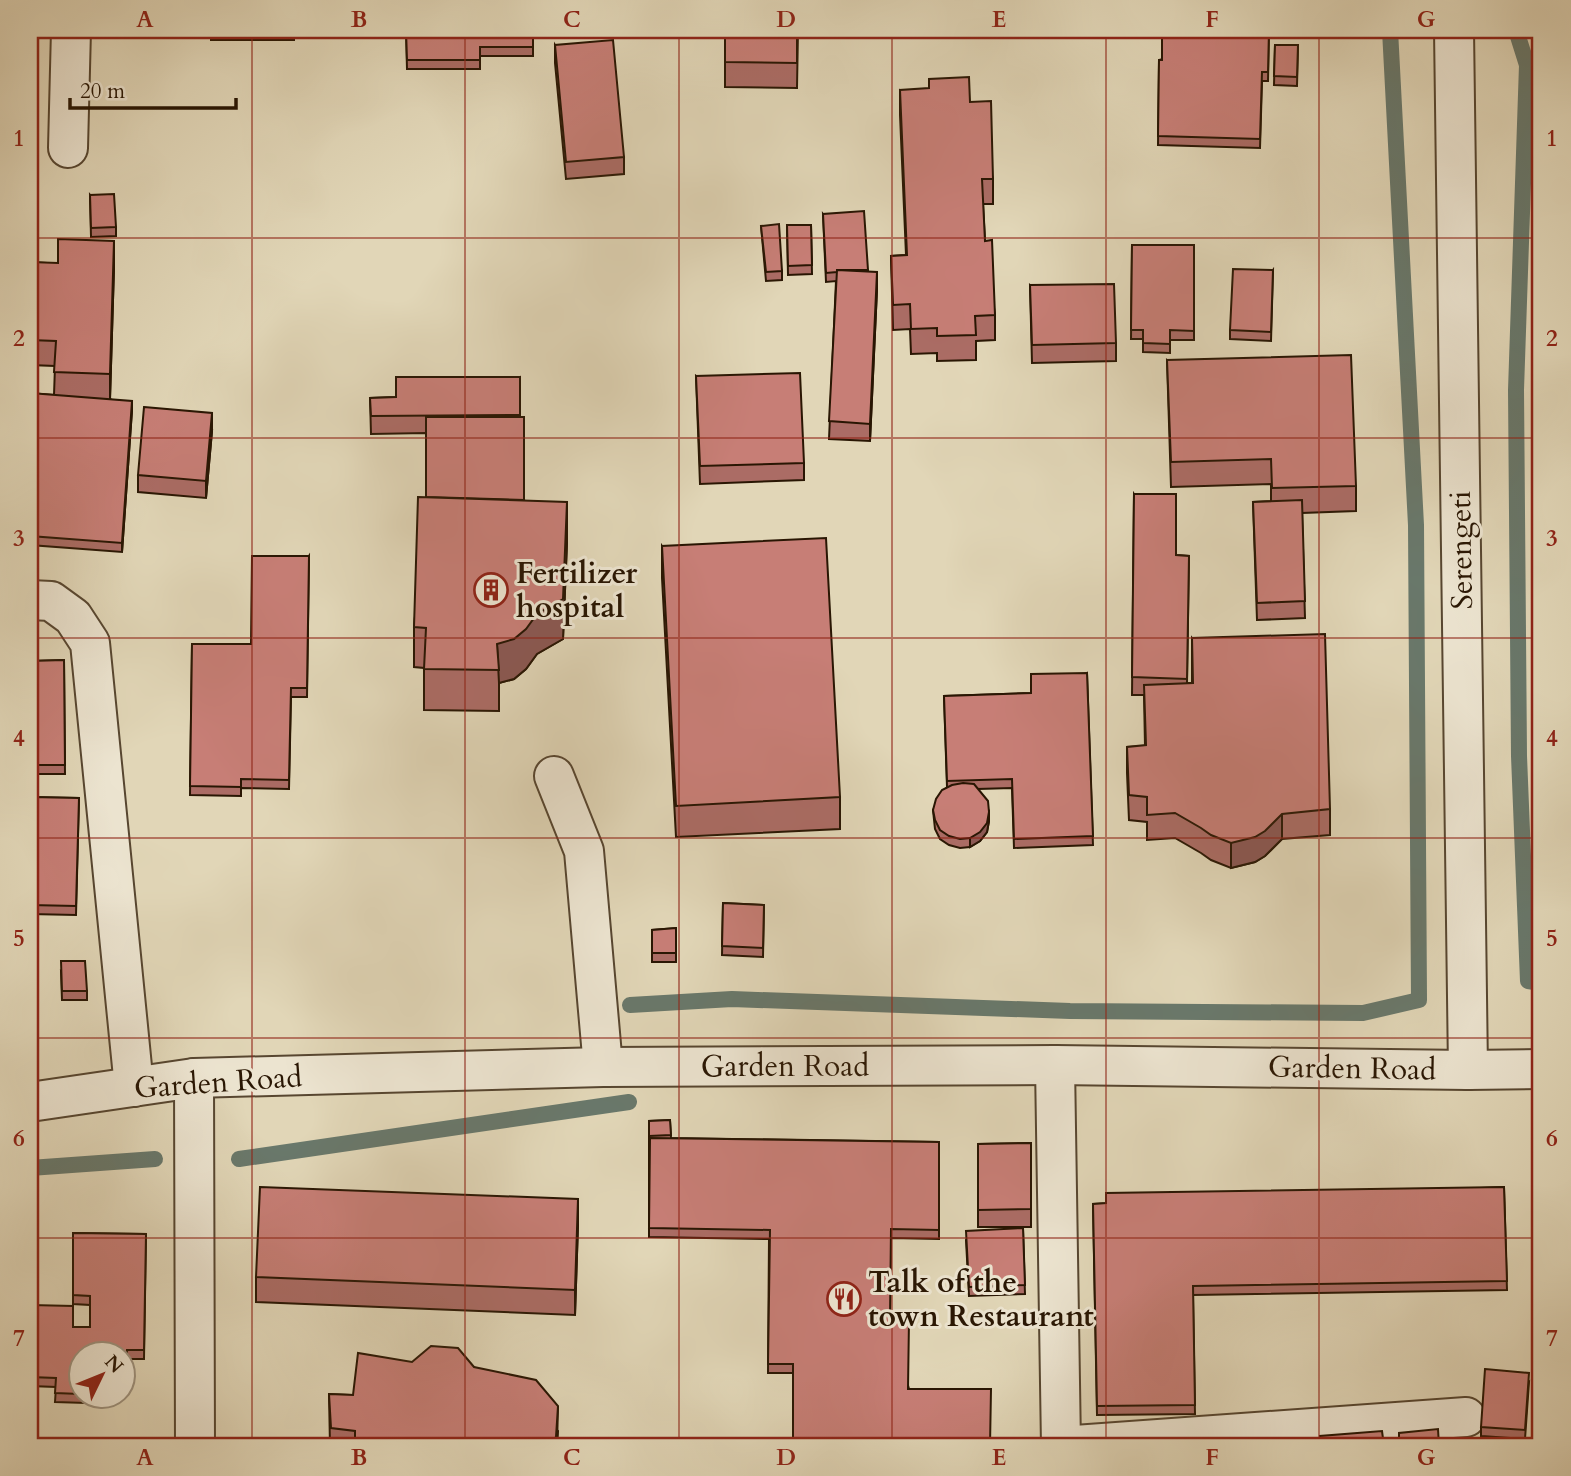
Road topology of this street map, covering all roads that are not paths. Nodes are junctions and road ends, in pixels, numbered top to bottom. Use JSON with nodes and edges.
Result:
{"nodes":[{"id":1,"x":71,"y":30,"type":"edge"},
{"id":2,"x":1454,"y":30,"type":"edge"},
{"id":3,"x":68,"y":148,"type":"dead end"},
{"id":4,"x":30,"y":600,"type":"edge"},
{"id":5,"x":554,"y":776,"type":"dead end"},
{"id":6,"x":1055,"y":1065,"type":"junction"},
{"id":7,"x":603,"y":1067,"type":"junction"},
{"id":8,"x":1541,"y":1069,"type":"edge"},
{"id":9,"x":1468,"y":1070,"type":"junction"},
{"id":10,"x":194,"y":1078,"type":"junction"},
{"id":11,"x":134,"y":1087,"type":"junction"},
{"id":12,"x":30,"y":1102,"type":"edge"},
{"id":13,"x":1466,"y":1417,"type":"dead end"},
{"id":14,"x":195,"y":1446,"type":"edge"},
{"id":15,"x":1061,"y":1446,"type":"edge"}],
"edges":[{"from":1,"to":3,"type":"street"},
{"from":2,"to":9,"type":"street","name":"Serengeti"},
{"from":4,"to":11,"type":"street"},
{"from":5,"to":7,"type":"street"},
{"from":6,"to":7,"type":"street","name":"Garden Road"},
{"from":6,"to":9,"type":"street","name":"Garden Road"},
{"from":6,"to":15,"type":"street"},
{"from":7,"to":10,"type":"street","name":"Garden Road"},
{"from":8,"to":9,"type":"street","name":"Garden Road"},
{"from":10,"to":11,"type":"street","name":"Garden Road"},
{"from":10,"to":14,"type":"street"},
{"from":11,"to":12,"type":"street","name":"Garden Road"},
{"from":13,"to":15,"type":"street"}]}
